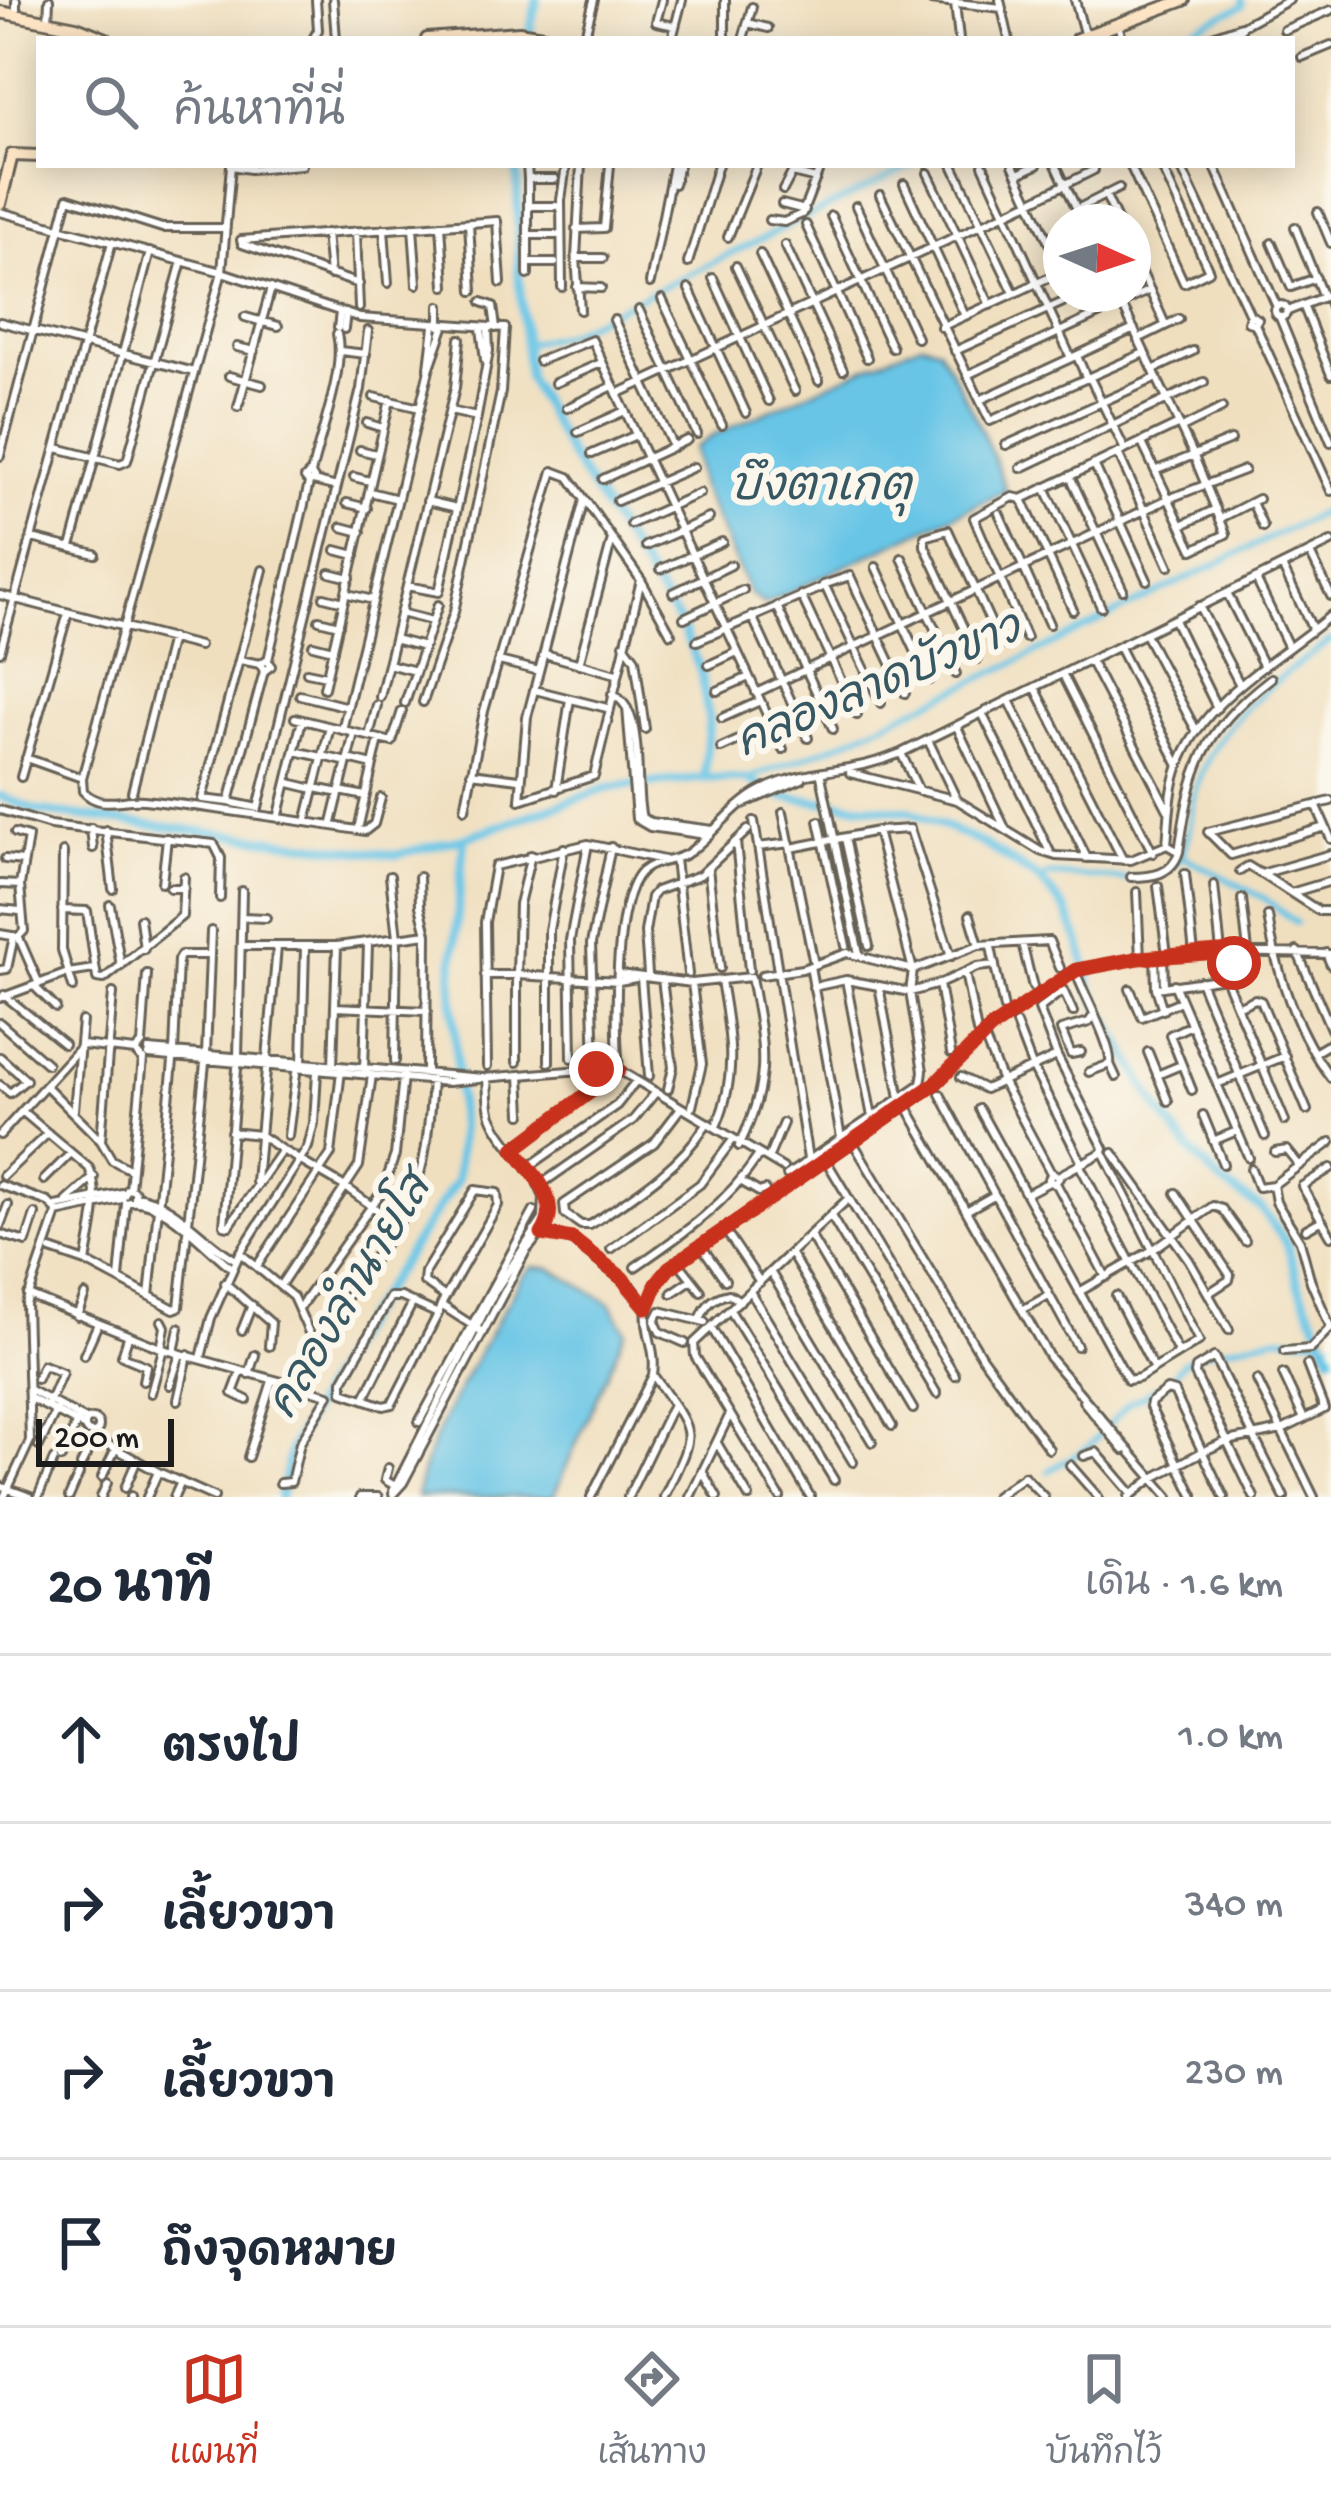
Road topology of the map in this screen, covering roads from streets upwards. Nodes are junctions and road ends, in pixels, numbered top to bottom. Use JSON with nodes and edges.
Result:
{"nodes":[{"id":1,"x":16,"y":0,"type":"edge"},
{"id":2,"x":49,"y":0,"type":"edge"},
{"id":3,"x":316,"y":0,"type":"edge"},
{"id":4,"x":333,"y":0,"type":"edge"},
{"id":5,"x":594,"y":0,"type":"edge"},
{"id":6,"x":662,"y":0,"type":"edge"},
{"id":7,"x":682,"y":0,"type":"edge"},
{"id":8,"x":725,"y":0,"type":"edge"},
{"id":9,"x":930,"y":0,"type":"edge"},
{"id":10,"x":1075,"y":0,"type":"edge"},
{"id":11,"x":1184,"y":0,"type":"edge"},
{"id":12,"x":1288,"y":0,"type":"edge"},
{"id":13,"x":956,"y":3,"type":"junction"},
{"id":14,"x":985,"y":3,"type":"edge"},
{"id":15,"x":1001,"y":4,"type":"edge"},
{"id":16,"x":752,"y":8,"type":"dead end"},
{"id":17,"x":1331,"y":10,"type":"edge"},
{"id":18,"x":0,"y":12,"type":"edge"},
{"id":19,"x":16,"y":15,"type":"junction"},
{"id":20,"x":48,"y":21,"type":"junction"},
{"id":21,"x":748,"y":22,"type":"junction"},
{"id":22,"x":1118,"y":24,"type":"junction"},
{"id":23,"x":1244,"y":25,"type":"junction"},
{"id":24,"x":675,"y":26,"type":"junction"},
{"id":25,"x":768,"y":28,"type":"dead end"},
{"id":26,"x":1284,"y":30,"type":"dead end"},
{"id":27,"x":96,"y":36,"type":"edge"},
{"id":28,"x":315,"y":36,"type":"edge"},
{"id":29,"x":336,"y":36,"type":"edge"},
{"id":30,"x":466,"y":36,"type":"edge"},
{"id":31,"x":547,"y":36,"type":"edge"},
{"id":32,"x":585,"y":36,"type":"edge"},
{"id":33,"x":673,"y":36,"type":"edge"},
{"id":34,"x":725,"y":36,"type":"edge"},
{"id":35,"x":744,"y":36,"type":"edge"},
{"id":36,"x":959,"y":36,"type":"edge"},
{"id":37,"x":1008,"y":36,"type":"edge"},
{"id":38,"x":1083,"y":36,"type":"edge"},
{"id":39,"x":1088,"y":36,"type":"edge"},
{"id":40,"x":1121,"y":36,"type":"edge"},
{"id":41,"x":1213,"y":36,"type":"edge"},
{"id":42,"x":1234,"y":36,"type":"edge"},
{"id":43,"x":1331,"y":45,"type":"edge"},
{"id":44,"x":1302,"y":57,"type":"dead end"},
{"id":45,"x":6,"y":155,"type":"edge"},
{"id":46,"x":36,"y":156,"type":"edge"},
{"id":47,"x":231,"y":168,"type":"edge"},
{"id":48,"x":527,"y":168,"type":"edge"},
{"id":49,"x":566,"y":168,"type":"edge"},
{"id":50,"x":581,"y":168,"type":"edge"},
{"id":51,"x":610,"y":168,"type":"edge"},
{"id":52,"x":675,"y":168,"type":"edge"},
{"id":53,"x":676,"y":168,"type":"edge"},
{"id":54,"x":717,"y":168,"type":"edge"},
{"id":55,"x":756,"y":168,"type":"edge"},
{"id":56,"x":820,"y":168,"type":"edge"},
{"id":57,"x":954,"y":168,"type":"edge"},
{"id":58,"x":984,"y":168,"type":"edge"},
{"id":59,"x":1014,"y":168,"type":"edge"},
{"id":60,"x":1030,"y":168,"type":"edge"},
{"id":61,"x":1057,"y":168,"type":"edge"},
{"id":62,"x":1094,"y":168,"type":"edge"},
{"id":63,"x":1131,"y":168,"type":"edge"},
{"id":64,"x":1162,"y":168,"type":"edge"},
{"id":65,"x":1181,"y":168,"type":"edge"},
{"id":66,"x":1215,"y":168,"type":"edge"},
{"id":67,"x":928,"y":173,"type":"dead end"},
{"id":68,"x":1017,"y":174,"type":"junction"},
{"id":69,"x":528,"y":179,"type":"junction"},
{"id":70,"x":555,"y":179,"type":"dead end"},
{"id":71,"x":816,"y":179,"type":"junction"},
{"id":72,"x":674,"y":184,"type":"dead end"},
{"id":73,"x":904,"y":184,"type":"dead end"},
{"id":74,"x":1065,"y":185,"type":"junction"},
{"id":75,"x":1119,"y":188,"type":"dead end"},
{"id":76,"x":783,"y":190,"type":"dead end"},
{"id":77,"x":1105,"y":194,"type":"junction"},
{"id":78,"x":880,"y":195,"type":"dead end"},
{"id":79,"x":1030,"y":202,"type":"junction"},
{"id":80,"x":782,"y":204,"type":"dead end"},
{"id":81,"x":1074,"y":204,"type":"edge"},
{"id":82,"x":1086,"y":204,"type":"edge"},
{"id":83,"x":1110,"y":204,"type":"edge"},
{"id":84,"x":528,"y":206,"type":"junction"},
{"id":85,"x":556,"y":206,"type":"dead end"},
{"id":86,"x":856,"y":206,"type":"dead end"},
{"id":87,"x":0,"y":208,"type":"edge"},
{"id":88,"x":805,"y":210,"type":"junction"},
{"id":89,"x":1318,"y":212,"type":"dead end"},
{"id":90,"x":1006,"y":213,"type":"junction"},
{"id":91,"x":831,"y":216,"type":"dead end"},
{"id":92,"x":469,"y":223,"type":"junction"},
{"id":93,"x":982,"y":224,"type":"junction"},
{"id":94,"x":441,"y":225,"type":"junction"},
{"id":95,"x":768,"y":225,"type":"dead end"},
{"id":96,"x":806,"y":225,"type":"dead end"},
{"id":97,"x":413,"y":227,"type":"junction"},
{"id":98,"x":1295,"y":227,"type":"dead end"},
{"id":99,"x":60,"y":228,"type":"junction"},
{"id":100,"x":385,"y":229,"type":"junction"},
{"id":101,"x":576,"y":229,"type":"junction"},
{"id":102,"x":356,"y":231,"type":"junction"},
{"id":103,"x":1043,"y":231,"type":"edge"},
{"id":104,"x":326,"y":232,"type":"junction"},
{"id":105,"x":957,"y":234,"type":"junction"},
{"id":106,"x":528,"y":235,"type":"junction"},
{"id":107,"x":556,"y":235,"type":"dead end"},
{"id":108,"x":226,"y":236,"type":"junction"},
{"id":109,"x":728,"y":237,"type":"dead end"},
{"id":110,"x":242,"y":241,"type":"junction"},
{"id":111,"x":112,"y":242,"type":"junction"},
{"id":112,"x":1272,"y":243,"type":"dead end"},
{"id":113,"x":1331,"y":243,"type":"edge"},
{"id":114,"x":785,"y":245,"type":"dead end"},
{"id":115,"x":933,"y":245,"type":"junction"},
{"id":116,"x":150,"y":252,"type":"junction"},
{"id":117,"x":760,"y":254,"type":"dead end"},
{"id":118,"x":908,"y":257,"type":"junction"},
{"id":119,"x":576,"y":258,"type":"junction"},
{"id":120,"x":603,"y":258,"type":"dead end"},
{"id":121,"x":182,"y":261,"type":"junction"},
{"id":122,"x":528,"y":262,"type":"junction"},
{"id":123,"x":688,"y":262,"type":"dead end"},
{"id":124,"x":555,"y":263,"type":"dead end"},
{"id":125,"x":736,"y":266,"type":"dead end"},
{"id":126,"x":884,"y":268,"type":"junction"},
{"id":127,"x":641,"y":270,"type":"dead end"},
{"id":128,"x":222,"y":272,"type":"junction"},
{"id":129,"x":653,"y":272,"type":"junction"},
{"id":130,"x":330,"y":274,"type":"junction"},
{"id":131,"x":528,"y":275,"type":"dead end"},
{"id":132,"x":713,"y":278,"type":"dead end"},
{"id":133,"x":1316,"y":278,"type":"junction"},
{"id":134,"x":1043,"y":279,"type":"edge"},
{"id":135,"x":860,"y":280,"type":"junction"},
{"id":136,"x":1037,"y":282,"type":"junction"},
{"id":137,"x":388,"y":283,"type":"dead end"},
{"id":138,"x":501,"y":283,"type":"dead end"},
{"id":139,"x":650,"y":283,"type":"dead end"},
{"id":140,"x":358,"y":284,"type":"junction"},
{"id":141,"x":417,"y":284,"type":"dead end"},
{"id":142,"x":445,"y":286,"type":"dead end"},
{"id":143,"x":562,"y":287,"type":"dead end"},
{"id":144,"x":577,"y":287,"type":"junction"},
{"id":145,"x":272,"y":288,"type":"junction"},
{"id":146,"x":601,"y":288,"type":"dead end"},
{"id":147,"x":688,"y":289,"type":"dead end"},
{"id":148,"x":473,"y":291,"type":"dead end"},
{"id":149,"x":836,"y":291,"type":"junction"},
{"id":150,"x":1151,"y":292,"type":"edge"},
{"id":151,"x":1014,"y":293,"type":"junction"},
{"id":152,"x":1043,"y":296,"type":"edge"},
{"id":153,"x":1327,"y":296,"type":"edge"},
{"id":154,"x":662,"y":299,"type":"dead end"},
{"id":155,"x":482,"y":302,"type":"dead end"},
{"id":156,"x":812,"y":302,"type":"junction"},
{"id":157,"x":990,"y":305,"type":"junction"},
{"id":158,"x":1303,"y":305,"type":"junction"},
{"id":159,"x":440,"y":306,"type":"dead end"},
{"id":160,"x":1277,"y":307,"type":"junction"},
{"id":161,"x":1331,"y":307,"type":"edge"},
{"id":162,"x":359,"y":308,"type":"dead end"},
{"id":163,"x":580,"y":310,"type":"dead end"},
{"id":164,"x":639,"y":310,"type":"dead end"},
{"id":165,"x":1288,"y":310,"type":"junction"},
{"id":166,"x":1043,"y":312,"type":"edge"},
{"id":167,"x":1050,"y":312,"type":"edge"},
{"id":168,"x":1105,"y":312,"type":"edge"},
{"id":169,"x":1126,"y":312,"type":"edge"},
{"id":170,"x":343,"y":313,"type":"junction"},
{"id":171,"x":788,"y":314,"type":"junction"},
{"id":172,"x":965,"y":316,"type":"junction"},
{"id":173,"x":245,"y":317,"type":"dead end"},
{"id":174,"x":1280,"y":318,"type":"junction"},
{"id":175,"x":1179,"y":319,"type":"dead end"},
{"id":176,"x":614,"y":320,"type":"dead end"},
{"id":177,"x":0,"y":322,"type":"edge"},
{"id":178,"x":262,"y":322,"type":"junction"},
{"id":179,"x":1166,"y":324,"type":"junction"},
{"id":180,"x":764,"y":325,"type":"junction"},
{"id":181,"x":278,"y":326,"type":"dead end"},
{"id":182,"x":440,"y":326,"type":"junction"},
{"id":183,"x":941,"y":327,"type":"junction"},
{"id":184,"x":488,"y":328,"type":"junction"},
{"id":185,"x":1134,"y":329,"type":"junction"},
{"id":186,"x":33,"y":330,"type":"junction"},
{"id":187,"x":368,"y":331,"type":"dead end"},
{"id":188,"x":1060,"y":333,"type":"junction"},
{"id":189,"x":740,"y":336,"type":"junction"},
{"id":190,"x":917,"y":338,"type":"dead end"},
{"id":191,"x":1138,"y":339,"type":"junction"},
{"id":192,"x":460,"y":340,"type":"dead end"},
{"id":193,"x":85,"y":344,"type":"junction"},
{"id":194,"x":237,"y":347,"type":"dead end"},
{"id":195,"x":715,"y":347,"type":"junction"},
{"id":196,"x":892,"y":348,"type":"dead end"},
{"id":197,"x":254,"y":351,"type":"junction"},
{"id":198,"x":339,"y":351,"type":"junction"},
{"id":199,"x":955,"y":351,"type":"junction"},
{"id":200,"x":1193,"y":351,"type":"dead end"},
{"id":201,"x":123,"y":353,"type":"junction"},
{"id":202,"x":1144,"y":353,"type":"junction"},
{"id":203,"x":366,"y":354,"type":"junction"},
{"id":204,"x":1074,"y":357,"type":"junction"},
{"id":205,"x":867,"y":358,"type":"dead end"},
{"id":206,"x":690,"y":359,"type":"junction"},
{"id":207,"x":539,"y":361,"type":"dead end"},
{"id":208,"x":157,"y":362,"type":"junction"},
{"id":209,"x":603,"y":362,"type":"junction"},
{"id":210,"x":667,"y":370,"type":"junction"},
{"id":211,"x":843,"y":370,"type":"dead end"},
{"id":212,"x":194,"y":372,"type":"junction"},
{"id":213,"x":967,"y":375,"type":"junction"},
{"id":214,"x":1154,"y":375,"type":"junction"},
{"id":215,"x":1331,"y":375,"type":"edge"},
{"id":216,"x":229,"y":376,"type":"dead end"},
{"id":217,"x":1089,"y":378,"type":"junction"},
{"id":218,"x":246,"y":380,"type":"junction"},
{"id":219,"x":819,"y":381,"type":"dead end"},
{"id":220,"x":643,"y":382,"type":"junction"},
{"id":221,"x":1204,"y":382,"type":"dead end"},
{"id":222,"x":555,"y":383,"type":"dead end"},
{"id":223,"x":262,"y":385,"type":"dead end"},
{"id":224,"x":615,"y":390,"type":"junction"},
{"id":225,"x":795,"y":391,"type":"dead end"},
{"id":226,"x":374,"y":397,"type":"dead end"},
{"id":227,"x":390,"y":400,"type":"junction"},
{"id":228,"x":980,"y":400,"type":"junction"},
{"id":229,"x":769,"y":401,"type":"dead end"},
{"id":230,"x":1167,"y":401,"type":"junction"},
{"id":231,"x":1102,"y":403,"type":"junction"},
{"id":232,"x":238,"y":407,"type":"dead end"},
{"id":233,"x":420,"y":408,"type":"junction"},
{"id":234,"x":567,"y":408,"type":"dead end"},
{"id":235,"x":1222,"y":408,"type":"dead end"},
{"id":236,"x":450,"y":411,"type":"junction"},
{"id":237,"x":625,"y":411,"type":"junction"},
{"id":238,"x":746,"y":413,"type":"dead end"},
{"id":239,"x":477,"y":417,"type":"junction"},
{"id":240,"x":367,"y":423,"type":"dead end"},
{"id":241,"x":722,"y":425,"type":"dead end"},
{"id":242,"x":1114,"y":426,"type":"junction"},
{"id":243,"x":1180,"y":427,"type":"junction"},
{"id":244,"x":383,"y":428,"type":"junction"},
{"id":245,"x":578,"y":432,"type":"dead end"},
{"id":246,"x":636,"y":434,"type":"junction"},
{"id":247,"x":697,"y":434,"type":"dead end"},
{"id":248,"x":687,"y":440,"type":"dead end"},
{"id":249,"x":1232,"y":440,"type":"dead end"},
{"id":250,"x":1142,"y":442,"type":"junction"},
{"id":251,"x":1331,"y":442,"type":"edge"},
{"id":252,"x":1006,"y":446,"type":"dead end"},
{"id":253,"x":673,"y":447,"type":"junction"},
{"id":254,"x":57,"y":448,"type":"junction"},
{"id":255,"x":360,"y":450,"type":"dead end"},
{"id":256,"x":1121,"y":452,"type":"junction"},
{"id":257,"x":376,"y":454,"type":"junction"},
{"id":258,"x":592,"y":454,"type":"dead end"},
{"id":259,"x":1193,"y":454,"type":"junction"},
{"id":260,"x":0,"y":457,"type":"edge"},
{"id":261,"x":94,"y":458,"type":"junction"},
{"id":262,"x":648,"y":459,"type":"junction"},
{"id":263,"x":1094,"y":464,"type":"junction"},
{"id":264,"x":694,"y":466,"type":"dead end"},
{"id":265,"x":1021,"y":468,"type":"dead end"},
{"id":266,"x":1156,"y":470,"type":"junction"},
{"id":267,"x":1244,"y":470,"type":"dead end"},
{"id":268,"x":1070,"y":476,"type":"junction"},
{"id":269,"x":353,"y":477,"type":"dead end"},
{"id":270,"x":311,"y":479,"type":"junction"},
{"id":271,"x":602,"y":479,"type":"dead end"},
{"id":272,"x":370,"y":482,"type":"junction"},
{"id":273,"x":659,"y":483,"type":"junction"},
{"id":274,"x":1206,"y":484,"type":"junction"},
{"id":275,"x":337,"y":487,"type":"junction"},
{"id":276,"x":1045,"y":487,"type":"junction"},
{"id":277,"x":1331,"y":491,"type":"edge"},
{"id":278,"x":370,"y":492,"type":"junction"},
{"id":279,"x":700,"y":493,"type":"dead end"},
{"id":280,"x":398,"y":499,"type":"junction"},
{"id":281,"x":1022,"y":499,"type":"junction"},
{"id":282,"x":1168,"y":499,"type":"junction"},
{"id":283,"x":584,"y":500,"type":"junction"},
{"id":284,"x":427,"y":501,"type":"junction"},
{"id":285,"x":617,"y":501,"type":"dead end"},
{"id":286,"x":347,"y":503,"type":"dead end"},
{"id":287,"x":670,"y":506,"type":"junction"},
{"id":288,"x":367,"y":508,"type":"junction"},
{"id":289,"x":458,"y":508,"type":"junction"},
{"id":290,"x":1216,"y":509,"type":"junction"},
{"id":291,"x":1145,"y":510,"type":"junction"},
{"id":292,"x":999,"y":513,"type":"dead end"},
{"id":293,"x":709,"y":518,"type":"dead end"},
{"id":294,"x":1221,"y":518,"type":"junction"},
{"id":295,"x":1119,"y":522,"type":"junction"},
{"id":296,"x":631,"y":524,"type":"dead end"},
{"id":297,"x":1181,"y":525,"type":"junction"},
{"id":298,"x":342,"y":527,"type":"dead end"},
{"id":299,"x":1263,"y":527,"type":"dead end"},
{"id":300,"x":681,"y":531,"type":"junction"},
{"id":301,"x":361,"y":532,"type":"junction"},
{"id":302,"x":1096,"y":534,"type":"junction"},
{"id":303,"x":32,"y":538,"type":"junction"},
{"id":304,"x":612,"y":539,"type":"junction"},
{"id":305,"x":722,"y":542,"type":"dead end"},
{"id":306,"x":1331,"y":542,"type":"edge"},
{"id":307,"x":1072,"y":545,"type":"junction"},
{"id":308,"x":646,"y":546,"type":"dead end"},
{"id":309,"x":71,"y":548,"type":"junction"},
{"id":310,"x":336,"y":550,"type":"dead end"},
{"id":311,"x":95,"y":554,"type":"dead end"},
{"id":312,"x":1310,"y":554,"type":"junction"},
{"id":313,"x":355,"y":555,"type":"junction"},
{"id":314,"x":692,"y":556,"type":"junction"},
{"id":315,"x":1047,"y":556,"type":"junction"},
{"id":316,"x":902,"y":559,"type":"dead end"},
{"id":317,"x":731,"y":566,"type":"dead end"},
{"id":318,"x":1169,"y":566,"type":"dead end"},
{"id":319,"x":1282,"y":566,"type":"junction"},
{"id":320,"x":876,"y":567,"type":"dead end"},
{"id":321,"x":1024,"y":567,"type":"junction"},
{"id":322,"x":661,"y":569,"type":"dead end"},
{"id":323,"x":262,"y":571,"type":"dead end"},
{"id":324,"x":330,"y":573,"type":"dead end"},
{"id":325,"x":350,"y":578,"type":"junction"},
{"id":326,"x":702,"y":579,"type":"junction"},
{"id":327,"x":1000,"y":579,"type":"junction"},
{"id":328,"x":1256,"y":579,"type":"junction"},
{"id":329,"x":641,"y":580,"type":"junction"},
{"id":330,"x":1147,"y":580,"type":"dead end"},
{"id":331,"x":407,"y":586,"type":"junction"},
{"id":332,"x":822,"y":586,"type":"junction"},
{"id":333,"x":743,"y":590,"type":"dead end"},
{"id":334,"x":976,"y":590,"type":"junction"},
{"id":335,"x":1124,"y":590,"type":"dead end"},
{"id":336,"x":673,"y":593,"type":"dead end"},
{"id":337,"x":1227,"y":593,"type":"junction"},
{"id":338,"x":0,"y":595,"type":"edge"},
{"id":339,"x":801,"y":595,"type":"junction"},
{"id":340,"x":1331,"y":596,"type":"edge"},
{"id":341,"x":324,"y":597,"type":"dead end"},
{"id":342,"x":345,"y":598,"type":"junction"},
{"id":343,"x":15,"y":599,"type":"junction"},
{"id":344,"x":374,"y":600,"type":"junction"},
{"id":345,"x":951,"y":601,"type":"junction"},
{"id":346,"x":714,"y":604,"type":"junction"},
{"id":347,"x":438,"y":605,"type":"dead end"},
{"id":348,"x":777,"y":606,"type":"junction"},
{"id":349,"x":1199,"y":606,"type":"junction"},
{"id":350,"x":1101,"y":607,"type":"dead end"},
{"id":351,"x":1073,"y":610,"type":"dead end"},
{"id":352,"x":927,"y":612,"type":"junction"},
{"id":353,"x":68,"y":613,"type":"junction"},
{"id":354,"x":400,"y":613,"type":"junction"},
{"id":355,"x":1331,"y":615,"type":"edge"},
{"id":356,"x":752,"y":616,"type":"junction"},
{"id":357,"x":684,"y":618,"type":"dead end"},
{"id":358,"x":1173,"y":619,"type":"junction"},
{"id":359,"x":319,"y":620,"type":"dead end"},
{"id":360,"x":433,"y":621,"type":"junction"},
{"id":361,"x":903,"y":624,"type":"junction"},
{"id":362,"x":1049,"y":624,"type":"dead end"},
{"id":363,"x":339,"y":626,"type":"junction"},
{"id":364,"x":125,"y":627,"type":"junction"},
{"id":365,"x":725,"y":628,"type":"junction"},
{"id":366,"x":1312,"y":628,"type":"junction"},
{"id":367,"x":671,"y":634,"type":"dead end"},
{"id":368,"x":1145,"y":634,"type":"junction"},
{"id":369,"x":879,"y":635,"type":"junction"},
{"id":370,"x":170,"y":638,"type":"junction"},
{"id":371,"x":1026,"y":638,"type":"dead end"},
{"id":372,"x":394,"y":639,"type":"junction"},
{"id":373,"x":697,"y":641,"type":"dead end"},
{"id":374,"x":624,"y":644,"type":"junction"},
{"id":375,"x":313,"y":645,"type":"dead end"},
{"id":376,"x":1001,"y":645,"type":"dead end"},
{"id":377,"x":199,"y":646,"type":"dead end"},
{"id":378,"x":855,"y":646,"type":"junction"},
{"id":379,"x":1288,"y":646,"type":"junction"},
{"id":380,"x":424,"y":647,"type":"junction"},
{"id":381,"x":1119,"y":647,"type":"junction"},
{"id":382,"x":333,"y":650,"type":"junction"},
{"id":383,"x":0,"y":652,"type":"edge"},
{"id":384,"x":737,"y":652,"type":"junction"},
{"id":385,"x":543,"y":654,"type":"junction"},
{"id":386,"x":831,"y":658,"type":"junction"},
{"id":387,"x":239,"y":659,"type":"junction"},
{"id":388,"x":978,"y":659,"type":"dead end"},
{"id":389,"x":1090,"y":661,"type":"junction"},
{"id":390,"x":499,"y":662,"type":"junction"},
{"id":391,"x":388,"y":664,"type":"junction"},
{"id":392,"x":580,"y":664,"type":"junction"},
{"id":393,"x":710,"y":665,"type":"dead end"},
{"id":394,"x":266,"y":666,"type":"junction"},
{"id":395,"x":1264,"y":668,"type":"junction"},
{"id":396,"x":806,"y":669,"type":"junction"},
{"id":397,"x":416,"y":670,"type":"junction"},
{"id":398,"x":538,"y":671,"type":"junction"},
{"id":399,"x":307,"y":672,"type":"dead end"},
{"id":400,"x":291,"y":673,"type":"junction"},
{"id":401,"x":616,"y":674,"type":"junction"},
{"id":402,"x":956,"y":674,"type":"dead end"},
{"id":403,"x":1063,"y":675,"type":"junction"},
{"id":404,"x":326,"y":676,"type":"junction"},
{"id":405,"x":749,"y":677,"type":"junction"},
{"id":406,"x":1271,"y":678,"type":"dead end"},
{"id":407,"x":782,"y":680,"type":"junction"},
{"id":408,"x":929,"y":680,"type":"dead end"},
{"id":409,"x":1240,"y":685,"type":"junction"},
{"id":410,"x":1035,"y":687,"type":"junction"},
{"id":411,"x":324,"y":688,"type":"dead end"},
{"id":412,"x":534,"y":689,"type":"junction"},
{"id":413,"x":640,"y":691,"type":"junction"},
{"id":414,"x":717,"y":691,"type":"dead end"},
{"id":415,"x":905,"y":693,"type":"dead end"},
{"id":416,"x":611,"y":694,"type":"junction"},
{"id":417,"x":300,"y":695,"type":"dead end"},
{"id":418,"x":758,"y":697,"type":"junction"},
{"id":419,"x":570,"y":699,"type":"junction"},
{"id":420,"x":625,"y":701,"type":"junction"},
{"id":421,"x":424,"y":702,"type":"dead end"},
{"id":422,"x":1010,"y":702,"type":"junction"},
{"id":423,"x":881,"y":703,"type":"dead end"},
{"id":424,"x":348,"y":707,"type":"junction"},
{"id":425,"x":1217,"y":708,"type":"junction"},
{"id":426,"x":607,"y":709,"type":"junction"},
{"id":427,"x":857,"y":715,"type":"dead end"},
{"id":428,"x":983,"y":715,"type":"junction"},
{"id":429,"x":722,"y":718,"type":"dead end"},
{"id":430,"x":772,"y":725,"type":"junction"},
{"id":431,"x":330,"y":727,"type":"junction"},
{"id":432,"x":957,"y":727,"type":"junction"},
{"id":433,"x":645,"y":729,"type":"dead end"},
{"id":434,"x":833,"y":729,"type":"dead end"},
{"id":435,"x":342,"y":730,"type":"junction"},
{"id":436,"x":1197,"y":732,"type":"junction"},
{"id":437,"x":354,"y":733,"type":"junction"},
{"id":438,"x":808,"y":737,"type":"dead end"},
{"id":439,"x":374,"y":738,"type":"junction"},
{"id":440,"x":928,"y":740,"type":"junction"},
{"id":441,"x":721,"y":748,"type":"dead end"},
{"id":442,"x":783,"y":749,"type":"dead end"},
{"id":443,"x":295,"y":751,"type":"junction"},
{"id":444,"x":901,"y":753,"type":"junction"},
{"id":445,"x":322,"y":756,"type":"junction"},
{"id":446,"x":26,"y":758,"type":"junction"},
{"id":447,"x":348,"y":761,"type":"junction"},
{"id":448,"x":373,"y":765,"type":"junction"},
{"id":449,"x":873,"y":765,"type":"junction"},
{"id":450,"x":1179,"y":766,"type":"junction"},
{"id":451,"x":846,"y":771,"type":"junction"},
{"id":452,"x":471,"y":773,"type":"junction"},
{"id":453,"x":820,"y":775,"type":"junction"},
{"id":454,"x":21,"y":777,"type":"dead end"},
{"id":455,"x":82,"y":778,"type":"junction"},
{"id":456,"x":519,"y":779,"type":"junction"},
{"id":457,"x":287,"y":783,"type":"junction"},
{"id":458,"x":880,"y":783,"type":"junction"},
{"id":459,"x":315,"y":788,"type":"junction"},
{"id":460,"x":556,"y":790,"type":"junction"},
{"id":461,"x":919,"y":791,"type":"junction"},
{"id":462,"x":132,"y":792,"type":"dead end"},
{"id":463,"x":340,"y":792,"type":"junction"},
{"id":464,"x":365,"y":796,"type":"junction"},
{"id":465,"x":381,"y":798,"type":"dead end"},
{"id":466,"x":957,"y":800,"type":"junction"},
{"id":467,"x":1331,"y":801,"type":"edge"},
{"id":468,"x":229,"y":802,"type":"junction"},
{"id":469,"x":1316,"y":805,"type":"junction"},
{"id":470,"x":465,"y":809,"type":"dead end"},
{"id":471,"x":0,"y":810,"type":"edge"},
{"id":472,"x":783,"y":812,"type":"dead end"},
{"id":473,"x":1169,"y":813,"type":"junction"},
{"id":474,"x":279,"y":815,"type":"dead end"},
{"id":475,"x":307,"y":818,"type":"dead end"},
{"id":476,"x":754,"y":821,"type":"dead end"},
{"id":477,"x":819,"y":821,"type":"dead end"},
{"id":478,"x":332,"y":823,"type":"dead end"},
{"id":479,"x":358,"y":825,"type":"dead end"},
{"id":480,"x":1325,"y":827,"type":"junction"},
{"id":481,"x":91,"y":828,"type":"junction"},
{"id":482,"x":106,"y":830,"type":"junction"},
{"id":483,"x":748,"y":830,"type":"dead end"},
{"id":484,"x":878,"y":831,"type":"junction"},
{"id":485,"x":1007,"y":831,"type":"junction"},
{"id":486,"x":710,"y":832,"type":"junction"},
{"id":487,"x":15,"y":833,"type":"dead end"},
{"id":488,"x":166,"y":837,"type":"junction"},
{"id":489,"x":845,"y":838,"type":"junction"},
{"id":490,"x":1331,"y":838,"type":"edge"},
{"id":491,"x":736,"y":841,"type":"junction"},
{"id":492,"x":835,"y":841,"type":"junction"},
{"id":493,"x":824,"y":843,"type":"junction"},
{"id":494,"x":587,"y":844,"type":"junction"},
{"id":495,"x":1167,"y":844,"type":"junction"},
{"id":496,"x":790,"y":845,"type":"junction"},
{"id":497,"x":611,"y":847,"type":"junction"},
{"id":498,"x":93,"y":848,"type":"dead end"},
{"id":499,"x":564,"y":848,"type":"junction"},
{"id":500,"x":758,"y":848,"type":"junction"},
{"id":501,"x":63,"y":852,"type":"dead end"},
{"id":502,"x":634,"y":852,"type":"junction"},
{"id":503,"x":1179,"y":852,"type":"junction"},
{"id":504,"x":1153,"y":853,"type":"junction"},
{"id":505,"x":1051,"y":854,"type":"junction"},
{"id":506,"x":1331,"y":854,"type":"edge"},
{"id":507,"x":531,"y":855,"type":"junction"},
{"id":508,"x":1087,"y":858,"type":"junction"},
{"id":509,"x":4,"y":859,"type":"dead end"},
{"id":510,"x":153,"y":860,"type":"dead end"},
{"id":511,"x":164,"y":860,"type":"junction"},
{"id":512,"x":670,"y":860,"type":"junction"},
{"id":513,"x":1123,"y":860,"type":"junction"},
{"id":514,"x":23,"y":861,"type":"junction"},
{"id":515,"x":645,"y":867,"type":"junction"},
{"id":516,"x":708,"y":868,"type":"junction"},
{"id":517,"x":1240,"y":871,"type":"dead end"},
{"id":518,"x":1185,"y":874,"type":"dead end"},
{"id":519,"x":1262,"y":874,"type":"junction"},
{"id":520,"x":390,"y":876,"type":"dead end"},
{"id":521,"x":184,"y":877,"type":"dead end"},
{"id":522,"x":419,"y":877,"type":"dead end"},
{"id":523,"x":1131,"y":877,"type":"dead end"},
{"id":524,"x":1331,"y":881,"type":"edge"},
{"id":525,"x":162,"y":883,"type":"dead end"},
{"id":526,"x":1,"y":884,"type":"edge"},
{"id":527,"x":20,"y":885,"type":"junction"},
{"id":528,"x":1214,"y":885,"type":"dead end"},
{"id":529,"x":677,"y":886,"type":"junction"},
{"id":530,"x":1158,"y":886,"type":"dead end"},
{"id":531,"x":170,"y":888,"type":"dead end"},
{"id":532,"x":184,"y":888,"type":"junction"},
{"id":533,"x":113,"y":889,"type":"dead end"},
{"id":534,"x":242,"y":891,"type":"dead end"},
{"id":535,"x":1137,"y":892,"type":"dead end"},
{"id":536,"x":1292,"y":893,"type":"junction"},
{"id":537,"x":220,"y":898,"type":"dead end"},
{"id":538,"x":1242,"y":899,"type":"dead end"},
{"id":539,"x":855,"y":904,"type":"junction"},
{"id":540,"x":110,"y":905,"type":"dead end"},
{"id":541,"x":840,"y":908,"type":"junction"},
{"id":542,"x":0,"y":909,"type":"edge"},
{"id":543,"x":62,"y":910,"type":"junction"},
{"id":544,"x":20,"y":911,"type":"junction"},
{"id":545,"x":1331,"y":911,"type":"edge"},
{"id":546,"x":970,"y":915,"type":"dead end"},
{"id":547,"x":112,"y":916,"type":"junction"},
{"id":548,"x":125,"y":916,"type":"dead end"},
{"id":549,"x":242,"y":916,"type":"junction"},
{"id":550,"x":1268,"y":916,"type":"dead end"},
{"id":551,"x":266,"y":918,"type":"dead end"},
{"id":552,"x":140,"y":919,"type":"dead end"},
{"id":553,"x":211,"y":931,"type":"dead end"},
{"id":554,"x":0,"y":934,"type":"edge"},
{"id":555,"x":427,"y":934,"type":"junction"},
{"id":556,"x":16,"y":937,"type":"junction"},
{"id":557,"x":397,"y":938,"type":"junction"},
{"id":558,"x":368,"y":944,"type":"junction"},
{"id":559,"x":1022,"y":944,"type":"junction"},
{"id":560,"x":305,"y":945,"type":"junction"},
{"id":561,"x":979,"y":945,"type":"junction"},
{"id":562,"x":243,"y":946,"type":"junction"},
{"id":563,"x":337,"y":946,"type":"junction"},
{"id":564,"x":846,"y":946,"type":"dead end"},
{"id":565,"x":869,"y":946,"type":"dead end"},
{"id":566,"x":277,"y":947,"type":"junction"},
{"id":567,"x":991,"y":947,"type":"junction"},
{"id":568,"x":144,"y":949,"type":"junction"},
{"id":569,"x":1248,"y":950,"type":"junction"},
{"id":570,"x":1272,"y":950,"type":"junction"},
{"id":571,"x":1232,"y":951,"type":"junction"},
{"id":572,"x":1297,"y":951,"type":"junction"},
{"id":573,"x":1221,"y":952,"type":"junction"},
{"id":574,"x":1194,"y":953,"type":"junction"},
{"id":575,"x":859,"y":954,"type":"junction"},
{"id":576,"x":1329,"y":954,"type":"edge"},
{"id":577,"x":210,"y":955,"type":"junction"},
{"id":578,"x":951,"y":956,"type":"junction"},
{"id":579,"x":1162,"y":956,"type":"junction"},
{"id":580,"x":1140,"y":958,"type":"junction"},
{"id":581,"x":812,"y":965,"type":"junction"},
{"id":582,"x":995,"y":965,"type":"junction"},
{"id":583,"x":1331,"y":965,"type":"edge"},
{"id":584,"x":121,"y":966,"type":"junction"},
{"id":585,"x":720,"y":968,"type":"dead end"},
{"id":586,"x":1060,"y":968,"type":"dead end"},
{"id":587,"x":1241,"y":968,"type":"dead end"},
{"id":588,"x":94,"y":969,"type":"junction"},
{"id":589,"x":0,"y":970,"type":"edge"},
{"id":590,"x":748,"y":970,"type":"dead end"},
{"id":591,"x":913,"y":970,"type":"junction"},
{"id":592,"x":1076,"y":970,"type":"junction"},
{"id":593,"x":68,"y":973,"type":"junction"},
{"id":594,"x":778,"y":973,"type":"junction"},
{"id":595,"x":965,"y":973,"type":"junction"},
{"id":596,"x":148,"y":974,"type":"dead end"},
{"id":597,"x":517,"y":975,"type":"junction"},
{"id":598,"x":548,"y":975,"type":"junction"},
{"id":599,"x":762,"y":975,"type":"dead end"},
{"id":600,"x":485,"y":976,"type":"junction"},
{"id":601,"x":642,"y":976,"type":"junction"},
{"id":602,"x":572,"y":977,"type":"junction"},
{"id":603,"x":592,"y":978,"type":"junction"},
{"id":604,"x":619,"y":978,"type":"junction"},
{"id":605,"x":662,"y":979,"type":"junction"},
{"id":606,"x":690,"y":979,"type":"junction"},
{"id":607,"x":721,"y":980,"type":"junction"},
{"id":608,"x":846,"y":980,"type":"junction"},
{"id":609,"x":1200,"y":980,"type":"junction"},
{"id":610,"x":939,"y":984,"type":"junction"},
{"id":611,"x":1174,"y":984,"type":"junction"},
{"id":612,"x":36,"y":985,"type":"junction"},
{"id":613,"x":879,"y":986,"type":"junction"},
{"id":614,"x":74,"y":987,"type":"dead end"},
{"id":615,"x":813,"y":987,"type":"junction"},
{"id":616,"x":1033,"y":987,"type":"dead end"},
{"id":617,"x":1160,"y":987,"type":"junction"},
{"id":618,"x":1130,"y":989,"type":"dead end"},
{"id":619,"x":910,"y":992,"type":"junction"},
{"id":620,"x":113,"y":993,"type":"dead end"},
{"id":621,"x":2,"y":996,"type":"edge"},
{"id":622,"x":1181,"y":1001,"type":"junction"},
{"id":623,"x":335,"y":1007,"type":"junction"},
{"id":624,"x":1237,"y":1007,"type":"junction"},
{"id":625,"x":56,"y":1008,"type":"dead end"},
{"id":626,"x":365,"y":1009,"type":"junction"},
{"id":627,"x":1004,"y":1009,"type":"dead end"},
{"id":628,"x":395,"y":1010,"type":"junction"},
{"id":629,"x":1163,"y":1010,"type":"junction"},
{"id":630,"x":427,"y":1011,"type":"junction"},
{"id":631,"x":1073,"y":1012,"type":"dead end"},
{"id":632,"x":1091,"y":1019,"type":"junction"},
{"id":633,"x":82,"y":1021,"type":"dead end"},
{"id":634,"x":0,"y":1023,"type":"edge"},
{"id":635,"x":1016,"y":1024,"type":"dead end"},
{"id":636,"x":1191,"y":1025,"type":"junction"},
{"id":637,"x":1331,"y":1029,"type":"edge"},
{"id":638,"x":979,"y":1036,"type":"junction"},
{"id":639,"x":1331,"y":1043,"type":"edge"},
{"id":640,"x":64,"y":1044,"type":"dead end"},
{"id":641,"x":82,"y":1045,"type":"junction"},
{"id":642,"x":110,"y":1048,"type":"junction"},
{"id":643,"x":146,"y":1052,"type":"junction"},
{"id":644,"x":1081,"y":1052,"type":"dead end"},
{"id":645,"x":1148,"y":1052,"type":"dead end"},
{"id":646,"x":951,"y":1053,"type":"dead end"},
{"id":647,"x":1314,"y":1053,"type":"junction"},
{"id":648,"x":174,"y":1054,"type":"junction"},
{"id":649,"x":1057,"y":1056,"type":"junction"},
{"id":650,"x":1285,"y":1056,"type":"junction"},
{"id":651,"x":0,"y":1057,"type":"edge"},
{"id":652,"x":205,"y":1057,"type":"junction"},
{"id":653,"x":572,"y":1058,"type":"dead end"},
{"id":654,"x":237,"y":1060,"type":"junction"},
{"id":655,"x":394,"y":1061,"type":"dead end"},
{"id":656,"x":518,"y":1062,"type":"dead end"},
{"id":657,"x":549,"y":1062,"type":"dead end"},
{"id":658,"x":267,"y":1063,"type":"junction"},
{"id":659,"x":47,"y":1064,"type":"dead end"},
{"id":660,"x":595,"y":1064,"type":"dead end"},
{"id":661,"x":1110,"y":1064,"type":"junction"},
{"id":662,"x":299,"y":1065,"type":"junction"},
{"id":663,"x":1181,"y":1065,"type":"junction"},
{"id":664,"x":487,"y":1066,"type":"dead end"},
{"id":665,"x":1032,"y":1066,"type":"junction"},
{"id":666,"x":1263,"y":1066,"type":"junction"},
{"id":667,"x":328,"y":1068,"type":"junction"},
{"id":668,"x":619,"y":1069,"type":"junction"},
{"id":669,"x":369,"y":1070,"type":"junction"},
{"id":670,"x":1089,"y":1072,"type":"dead end"},
{"id":671,"x":403,"y":1073,"type":"junction"},
{"id":672,"x":430,"y":1075,"type":"junction"},
{"id":673,"x":1157,"y":1075,"type":"junction"},
{"id":674,"x":1240,"y":1075,"type":"junction"},
{"id":675,"x":520,"y":1076,"type":"junction"},
{"id":676,"x":649,"y":1076,"type":"dead end"},
{"id":677,"x":1117,"y":1077,"type":"dead end"},
{"id":678,"x":485,"y":1078,"type":"junction"},
{"id":679,"x":961,"y":1078,"type":"dead end"},
{"id":680,"x":1331,"y":1078,"type":"edge"},
{"id":681,"x":637,"y":1080,"type":"junction"},
{"id":682,"x":1002,"y":1081,"type":"junction"},
{"id":683,"x":1217,"y":1084,"type":"junction"},
{"id":684,"x":0,"y":1085,"type":"edge"},
{"id":685,"x":47,"y":1087,"type":"junction"},
{"id":686,"x":668,"y":1089,"type":"dead end"},
{"id":687,"x":1192,"y":1090,"type":"dead end"},
{"id":688,"x":656,"y":1092,"type":"junction"},
{"id":689,"x":940,"y":1094,"type":"dead end"},
{"id":690,"x":1168,"y":1100,"type":"dead end"},
{"id":691,"x":903,"y":1102,"type":"junction"},
{"id":692,"x":692,"y":1107,"type":"dead end"},
{"id":693,"x":680,"y":1109,"type":"junction"},
{"id":694,"x":979,"y":1109,"type":"dead end"},
{"id":695,"x":1307,"y":1110,"type":"dead end"},
{"id":696,"x":74,"y":1111,"type":"junction"},
{"id":697,"x":23,"y":1112,"type":"junction"},
{"id":698,"x":522,"y":1114,"type":"dead end"},
{"id":699,"x":1203,"y":1115,"type":"dead end"},
{"id":700,"x":872,"y":1117,"type":"junction"},
{"id":701,"x":1285,"y":1120,"type":"dead end"},
{"id":702,"x":717,"y":1124,"type":"dead end"},
{"id":703,"x":782,"y":1124,"type":"dead end"},
{"id":704,"x":706,"y":1125,"type":"junction"},
{"id":705,"x":1237,"y":1131,"type":"junction"},
{"id":706,"x":231,"y":1132,"type":"junction"},
{"id":707,"x":48,"y":1133,"type":"junction"},
{"id":708,"x":0,"y":1135,"type":"edge"},
{"id":709,"x":260,"y":1135,"type":"junction"},
{"id":710,"x":288,"y":1136,"type":"dead end"},
{"id":711,"x":1265,"y":1136,"type":"dead end"},
{"id":712,"x":841,"y":1138,"type":"junction"},
{"id":713,"x":101,"y":1141,"type":"junction"},
{"id":714,"x":1214,"y":1141,"type":"junction"},
{"id":715,"x":1331,"y":1142,"type":"edge"},
{"id":716,"x":736,"y":1143,"type":"junction"},
{"id":717,"x":854,"y":1143,"type":"junction"},
{"id":718,"x":514,"y":1149,"type":"junction"},
{"id":719,"x":282,"y":1150,"type":"junction"},
{"id":720,"x":1103,"y":1152,"type":"junction"},
{"id":721,"x":71,"y":1153,"type":"junction"},
{"id":722,"x":1113,"y":1153,"type":"dead end"},
{"id":723,"x":1275,"y":1153,"type":"dead end"},
{"id":724,"x":759,"y":1155,"type":"junction"},
{"id":725,"x":1249,"y":1158,"type":"dead end"},
{"id":726,"x":808,"y":1159,"type":"junction"},
{"id":727,"x":768,"y":1160,"type":"junction"},
{"id":728,"x":301,"y":1161,"type":"junction"},
{"id":729,"x":826,"y":1161,"type":"junction"},
{"id":730,"x":1080,"y":1164,"type":"junction"},
{"id":731,"x":1223,"y":1164,"type":"dead end"},
{"id":732,"x":1299,"y":1165,"type":"junction"},
{"id":733,"x":527,"y":1168,"type":"junction"},
{"id":734,"x":1251,"y":1169,"type":"dead end"},
{"id":735,"x":1328,"y":1169,"type":"edge"},
{"id":736,"x":131,"y":1170,"type":"junction"},
{"id":737,"x":320,"y":1173,"type":"junction"},
{"id":738,"x":1128,"y":1175,"type":"junction"},
{"id":739,"x":94,"y":1177,"type":"junction"},
{"id":740,"x":1054,"y":1178,"type":"junction"},
{"id":741,"x":2,"y":1180,"type":"edge"},
{"id":742,"x":44,"y":1180,"type":"dead end"},
{"id":743,"x":1331,"y":1180,"type":"edge"},
{"id":744,"x":742,"y":1182,"type":"junction"},
{"id":745,"x":539,"y":1184,"type":"junction"},
{"id":746,"x":1119,"y":1184,"type":"junction"},
{"id":747,"x":256,"y":1185,"type":"junction"},
{"id":748,"x":1274,"y":1185,"type":"junction"},
{"id":749,"x":347,"y":1188,"type":"junction"},
{"id":750,"x":766,"y":1190,"type":"dead end"},
{"id":751,"x":1176,"y":1193,"type":"dead end"},
{"id":752,"x":1026,"y":1194,"type":"junction"},
{"id":753,"x":994,"y":1195,"type":"junction"},
{"id":754,"x":129,"y":1196,"type":"junction"},
{"id":755,"x":849,"y":1198,"type":"junction"},
{"id":756,"x":67,"y":1201,"type":"dead end"},
{"id":757,"x":160,"y":1203,"type":"junction"},
{"id":758,"x":94,"y":1204,"type":"junction"},
{"id":759,"x":8,"y":1205,"type":"dead end"},
{"id":760,"x":373,"y":1206,"type":"junction"},
{"id":761,"x":57,"y":1209,"type":"junction"},
{"id":762,"x":534,"y":1211,"type":"dead end"},
{"id":763,"x":966,"y":1211,"type":"junction"},
{"id":764,"x":35,"y":1214,"type":"dead end"},
{"id":765,"x":830,"y":1216,"type":"junction"},
{"id":766,"x":1194,"y":1220,"type":"junction"},
{"id":767,"x":1322,"y":1220,"type":"junction"},
{"id":768,"x":398,"y":1226,"type":"junction"},
{"id":769,"x":190,"y":1229,"type":"junction"},
{"id":770,"x":725,"y":1229,"type":"junction"},
{"id":771,"x":1306,"y":1229,"type":"dead end"},
{"id":772,"x":0,"y":1230,"type":"edge"},
{"id":773,"x":538,"y":1233,"type":"junction"},
{"id":774,"x":810,"y":1235,"type":"junction"},
{"id":775,"x":1172,"y":1236,"type":"junction"},
{"id":776,"x":1331,"y":1237,"type":"edge"},
{"id":777,"x":1245,"y":1241,"type":"dead end"},
{"id":778,"x":702,"y":1247,"type":"junction"},
{"id":779,"x":611,"y":1249,"type":"dead end"},
{"id":780,"x":51,"y":1250,"type":"dead end"},
{"id":781,"x":1154,"y":1250,"type":"junction"},
{"id":782,"x":791,"y":1254,"type":"junction"},
{"id":783,"x":236,"y":1260,"type":"junction"},
{"id":784,"x":86,"y":1262,"type":"junction"},
{"id":785,"x":680,"y":1263,"type":"junction"},
{"id":786,"x":1130,"y":1264,"type":"junction"},
{"id":787,"x":257,"y":1266,"type":"junction"},
{"id":788,"x":634,"y":1268,"type":"dead end"},
{"id":789,"x":771,"y":1273,"type":"junction"},
{"id":790,"x":1106,"y":1277,"type":"junction"},
{"id":791,"x":119,"y":1278,"type":"junction"},
{"id":792,"x":691,"y":1280,"type":"junction"},
{"id":793,"x":725,"y":1280,"type":"dead end"},
{"id":794,"x":225,"y":1283,"type":"junction"},
{"id":795,"x":760,"y":1283,"type":"junction"},
{"id":796,"x":280,"y":1286,"type":"junction"},
{"id":797,"x":701,"y":1291,"type":"dead end"},
{"id":798,"x":1079,"y":1292,"type":"junction"},
{"id":799,"x":672,"y":1293,"type":"dead end"},
{"id":800,"x":752,"y":1293,"type":"junction"},
{"id":801,"x":1208,"y":1293,"type":"junction"},
{"id":802,"x":28,"y":1295,"type":"junction"},
{"id":803,"x":86,"y":1295,"type":"dead end"},
{"id":804,"x":1049,"y":1295,"type":"junction"},
{"id":805,"x":148,"y":1296,"type":"junction"},
{"id":806,"x":1116,"y":1296,"type":"dead end"},
{"id":807,"x":740,"y":1301,"type":"junction"},
{"id":808,"x":413,"y":1302,"type":"junction"},
{"id":809,"x":252,"y":1305,"type":"junction"},
{"id":810,"x":441,"y":1305,"type":"junction"},
{"id":811,"x":300,"y":1307,"type":"junction"},
{"id":812,"x":647,"y":1308,"type":"junction"},
{"id":813,"x":730,"y":1310,"type":"junction"},
{"id":814,"x":1022,"y":1310,"type":"junction"},
{"id":815,"x":77,"y":1316,"type":"junction"},
{"id":816,"x":162,"y":1321,"type":"dead end"},
{"id":817,"x":127,"y":1322,"type":"dead end"},
{"id":818,"x":705,"y":1323,"type":"junction"},
{"id":819,"x":98,"y":1324,"type":"junction"},
{"id":820,"x":179,"y":1328,"type":"dead end"},
{"id":821,"x":476,"y":1328,"type":"junction"},
{"id":822,"x":1331,"y":1328,"type":"edge"},
{"id":823,"x":242,"y":1330,"type":"dead end"},
{"id":824,"x":1229,"y":1330,"type":"dead end"},
{"id":825,"x":125,"y":1336,"type":"junction"},
{"id":826,"x":685,"y":1343,"type":"dead end"},
{"id":827,"x":269,"y":1346,"type":"dead end"},
{"id":828,"x":1077,"y":1346,"type":"dead end"},
{"id":829,"x":162,"y":1349,"type":"junction"},
{"id":830,"x":1284,"y":1351,"type":"dead end"},
{"id":831,"x":1178,"y":1352,"type":"junction"},
{"id":832,"x":181,"y":1353,"type":"junction"},
{"id":833,"x":84,"y":1355,"type":"dead end"},
{"id":834,"x":255,"y":1355,"type":"dead end"},
{"id":835,"x":201,"y":1358,"type":"junction"},
{"id":836,"x":1307,"y":1365,"type":"dead end"},
{"id":837,"x":1154,"y":1368,"type":"junction"},
{"id":838,"x":245,"y":1372,"type":"junction"},
{"id":839,"x":1283,"y":1374,"type":"dead end"},
{"id":840,"x":652,"y":1375,"type":"junction"},
{"id":841,"x":955,"y":1375,"type":"dead end"},
{"id":842,"x":37,"y":1379,"type":"dead end"},
{"id":843,"x":1257,"y":1380,"type":"dead end"},
{"id":844,"x":143,"y":1381,"type":"dead end"},
{"id":845,"x":272,"y":1381,"type":"junction"},
{"id":846,"x":170,"y":1385,"type":"dead end"},
{"id":847,"x":28,"y":1393,"type":"junction"},
{"id":848,"x":152,"y":1393,"type":"dead end"},
{"id":849,"x":937,"y":1394,"type":"dead end"},
{"id":850,"x":364,"y":1399,"type":"junction"},
{"id":851,"x":178,"y":1400,"type":"dead end"},
{"id":852,"x":248,"y":1400,"type":"dead end"},
{"id":853,"x":48,"y":1404,"type":"junction"},
{"id":854,"x":673,"y":1404,"type":"junction"},
{"id":855,"x":57,"y":1408,"type":"junction"},
{"id":856,"x":263,"y":1408,"type":"junction"},
{"id":857,"x":914,"y":1409,"type":"dead end"},
{"id":858,"x":278,"y":1414,"type":"dead end"},
{"id":859,"x":730,"y":1414,"type":"junction"},
{"id":860,"x":1304,"y":1418,"type":"junction"},
{"id":861,"x":82,"y":1422,"type":"junction"},
{"id":862,"x":892,"y":1426,"type":"dead end"},
{"id":863,"x":1282,"y":1430,"type":"junction"},
{"id":864,"x":97,"y":1434,"type":"junction"},
{"id":865,"x":1255,"y":1437,"type":"junction"},
{"id":866,"x":1226,"y":1441,"type":"junction"},
{"id":867,"x":716,"y":1442,"type":"junction"},
{"id":868,"x":872,"y":1442,"type":"dead end"},
{"id":869,"x":39,"y":1446,"type":"dead end"},
{"id":870,"x":116,"y":1448,"type":"junction"},
{"id":871,"x":1049,"y":1449,"type":"dead end"},
{"id":872,"x":1202,"y":1452,"type":"junction"},
{"id":873,"x":248,"y":1456,"type":"dead end"},
{"id":874,"x":1084,"y":1456,"type":"dead end"},
{"id":875,"x":137,"y":1460,"type":"junction"},
{"id":876,"x":853,"y":1462,"type":"dead end"},
{"id":877,"x":1178,"y":1464,"type":"junction"},
{"id":878,"x":1070,"y":1465,"type":"dead end"},
{"id":879,"x":388,"y":1468,"type":"dead end"},
{"id":880,"x":701,"y":1471,"type":"junction"},
{"id":881,"x":158,"y":1472,"type":"junction"},
{"id":882,"x":1153,"y":1478,"type":"junction"},
{"id":883,"x":834,"y":1480,"type":"dead end"},
{"id":884,"x":181,"y":1482,"type":"junction"},
{"id":885,"x":284,"y":1483,"type":"dead end"},
{"id":886,"x":125,"y":1488,"type":"dead end"},
{"id":887,"x":4,"y":1490,"type":"edge"},
{"id":888,"x":395,"y":1491,"type":"edge"},
{"id":889,"x":201,"y":1494,"type":"edge"},
{"id":890,"x":811,"y":1496,"type":"edge"},
{"id":891,"x":1132,"y":1496,"type":"edge"},
{"id":892,"x":34,"y":1497,"type":"edge"},
{"id":893,"x":69,"y":1497,"type":"edge"},
{"id":894,"x":101,"y":1497,"type":"edge"},
{"id":895,"x":147,"y":1497,"type":"edge"},
{"id":896,"x":174,"y":1497,"type":"edge"},
{"id":897,"x":214,"y":1497,"type":"edge"},
{"id":898,"x":365,"y":1497,"type":"edge"},
{"id":899,"x":378,"y":1497,"type":"edge"},
{"id":900,"x":591,"y":1497,"type":"edge"},
{"id":901,"x":628,"y":1497,"type":"edge"},
{"id":902,"x":664,"y":1497,"type":"edge"},
{"id":903,"x":690,"y":1497,"type":"edge"},
{"id":904,"x":717,"y":1497,"type":"edge"},
{"id":905,"x":749,"y":1497,"type":"edge"},
{"id":906,"x":780,"y":1497,"type":"edge"},
{"id":907,"x":995,"y":1497,"type":"edge"},
{"id":908,"x":1044,"y":1497,"type":"edge"},
{"id":909,"x":1098,"y":1497,"type":"edge"},
{"id":910,"x":1169,"y":1497,"type":"edge"},
{"id":911,"x":1194,"y":1497,"type":"edge"},
{"id":912,"x":1224,"y":1497,"type":"edge"},
{"id":913,"x":1254,"y":1497,"type":"edge"},
{"id":914,"x":1283,"y":1497,"type":"edge"},
{"id":915,"x":1314,"y":1497,"type":"edge"}],
"edges":[{"from":1,"to":19,"type":"street"},
{"from":2,"to":20,"type":"street"},
{"from":3,"to":28,"type":"street"},
{"from":4,"to":29,"type":"street"},
{"from":5,"to":32,"type":"street"},
{"from":6,"to":24,"type":"street"},
{"from":7,"to":24,"type":"street"},
{"from":8,"to":34,"type":"street"},
{"from":9,"to":13,"type":"street"},
{"from":10,"to":38,"type":"street"},
{"from":11,"to":22,"type":"street"},
{"from":12,"to":23,"type":"street"},
{"from":13,"to":14,"type":"street"},
{"from":13,"to":36,"type":"street"},
{"from":14,"to":15,"type":"street"},
{"from":15,"to":37,"type":"street"},
{"from":16,"to":21,"type":"street"},
{"from":17,"to":26,"type":"street"},
{"from":18,"to":19,"type":"street"},
{"from":19,"to":20,"type":"street"},
{"from":20,"to":27,"type":"street"},
{"from":21,"to":25,"type":"street"},
{"from":21,"to":35,"type":"street"},
{"from":22,"to":39,"type":"street"},
{"from":22,"to":40,"type":"street"},
{"from":23,"to":41,"type":"street"},
{"from":23,"to":42,"type":"street"},
{"from":24,"to":33,"type":"street"},
{"from":30,"to":31,"type":"street"},
{"from":43,"to":44,"type":"street"},
{"from":45,"to":46,"type":"street"},
{"from":45,"to":87,"type":"street"},
{"from":47,"to":108,"type":"street"},
{"from":48,"to":69,"type":"street"},
{"from":49,"to":143,"type":"street"},
{"from":50,"to":101,"type":"street"},
{"from":51,"to":101,"type":"street"},
{"from":52,"to":129,"type":"street"},
{"from":53,"to":72,"type":"street"},
{"from":54,"to":123,"type":"street"},
{"from":55,"to":109,"type":"street"},
{"from":56,"to":71,"type":"street"},
{"from":57,"to":93,"type":"street"},
{"from":58,"to":90,"type":"street"},
{"from":59,"to":68,"type":"street"},
{"from":60,"to":68,"type":"street"},
{"from":61,"to":74,"type":"street"},
{"from":62,"to":74,"type":"street"},
{"from":63,"to":64,"type":"street"},
{"from":65,"to":277,"type":"street"},
{"from":66,"to":160,"type":"street"},
{"from":67,"to":105,"type":"street"},
{"from":68,"to":79,"type":"street"},
{"from":69,"to":70,"type":"street"},
{"from":69,"to":84,"type":"street"},
{"from":71,"to":76,"type":"street"},
{"from":71,"to":88,"type":"street"},
{"from":73,"to":115,"type":"street"},
{"from":74,"to":79,"type":"street"},
{"from":74,"to":81,"type":"street"},
{"from":75,"to":77,"type":"street"},
{"from":77,"to":82,"type":"street"},
{"from":77,"to":83,"type":"street"},
{"from":78,"to":118,"type":"street"},
{"from":79,"to":90,"type":"street"},
{"from":79,"to":103,"type":"street"},
{"from":80,"to":88,"type":"street"},
{"from":84,"to":85,"type":"street"},
{"from":84,"to":106,"type":"street"},
{"from":86,"to":126,"type":"street"},
{"from":87,"to":99,"type":"street"},
{"from":88,"to":95,"type":"street"},
{"from":89,"to":113,"type":"street"},
{"from":90,"to":93,"type":"street"},
{"from":90,"to":136,"type":"street"},
{"from":91,"to":135,"type":"street"},
{"from":92,"to":94,"type":"street"},
{"from":92,"to":138,"type":"street"},
{"from":92,"to":148,"type":"street"},
{"from":93,"to":105,"type":"street"},
{"from":93,"to":151,"type":"street"},
{"from":94,"to":97,"type":"street"},
{"from":94,"to":142,"type":"street"},
{"from":96,"to":149,"type":"street"},
{"from":97,"to":100,"type":"street"},
{"from":97,"to":141,"type":"street"},
{"from":98,"to":133,"type":"street"},
{"from":99,"to":108,"type":"street"},
{"from":99,"to":111,"type":"street"},
{"from":99,"to":186,"type":"street"},
{"from":100,"to":102,"type":"street"},
{"from":100,"to":137,"type":"street"},
{"from":101,"to":119,"type":"street"},
{"from":102,"to":104,"type":"street"},
{"from":102,"to":140,"type":"street"},
{"from":104,"to":110,"type":"street"},
{"from":104,"to":130,"type":"street"},
{"from":105,"to":115,"type":"street"},
{"from":105,"to":157,"type":"street"},
{"from":106,"to":107,"type":"street"},
{"from":106,"to":122,"type":"street"},
{"from":108,"to":110,"type":"street"},
{"from":108,"to":128,"type":"street"},
{"from":110,"to":130,"type":"street"},
{"from":111,"to":116,"type":"street"},
{"from":111,"to":193,"type":"street"},
{"from":112,"to":133,"type":"street"},
{"from":114,"to":156,"type":"street"},
{"from":115,"to":118,"type":"street"},
{"from":115,"to":172,"type":"street"},
{"from":116,"to":121,"type":"street"},
{"from":116,"to":201,"type":"street"},
{"from":117,"to":171,"type":"street"},
{"from":118,"to":126,"type":"street"},
{"from":118,"to":183,"type":"street"},
{"from":119,"to":120,"type":"street"},
{"from":119,"to":144,"type":"street"},
{"from":121,"to":128,"type":"street"},
{"from":121,"to":208,"type":"street"},
{"from":122,"to":124,"type":"street"},
{"from":122,"to":131,"type":"street"},
{"from":125,"to":180,"type":"street"},
{"from":126,"to":135,"type":"street"},
{"from":126,"to":190,"type":"street"},
{"from":127,"to":129,"type":"street"},
{"from":128,"to":145,"type":"street"},
{"from":128,"to":212,"type":"street"},
{"from":129,"to":139,"type":"street"},
{"from":130,"to":140,"type":"street"},
{"from":132,"to":189,"type":"street"},
{"from":133,"to":153,"type":"street"},
{"from":134,"to":136,"type":"street"},
{"from":135,"to":149,"type":"street"},
{"from":135,"to":196,"type":"street"},
{"from":136,"to":151,"type":"street"},
{"from":136,"to":152,"type":"street"},
{"from":140,"to":162,"type":"street"},
{"from":144,"to":146,"type":"street"},
{"from":144,"to":163,"type":"street"},
{"from":145,"to":170,"type":"street"},
{"from":145,"to":178,"type":"street"},
{"from":147,"to":195,"type":"street"},
{"from":149,"to":156,"type":"street"},
{"from":149,"to":205,"type":"street"},
{"from":150,"to":179,"type":"street"},
{"from":151,"to":157,"type":"street"},
{"from":153,"to":158,"type":"street"},
{"from":153,"to":161,"type":"street"},
{"from":154,"to":206,"type":"street"},
{"from":155,"to":184,"type":"street"},
{"from":156,"to":171,"type":"street"},
{"from":156,"to":211,"type":"street"},
{"from":157,"to":172,"type":"street"},
{"from":158,"to":165,"type":"street"},
{"from":158,"to":215,"type":"street"},
{"from":159,"to":182,"type":"street"},
{"from":160,"to":165,"type":"street"},
{"from":160,"to":174,"type":"street"},
{"from":164,"to":210,"type":"street"},
{"from":165,"to":174,"type":"street"},
{"from":166,"to":199,"type":"street"},
{"from":167,"to":188,"type":"street"},
{"from":168,"to":188,"type":"street"},
{"from":169,"to":185,"type":"street"},
{"from":170,"to":182,"type":"street"},
{"from":170,"to":198,"type":"street"},
{"from":171,"to":180,"type":"street"},
{"from":171,"to":219,"type":"street"},
{"from":172,"to":183,"type":"street"},
{"from":173,"to":178,"type":"street"},
{"from":174,"to":251,"type":"street"},
{"from":175,"to":179,"type":"street"},
{"from":176,"to":220,"type":"street"},
{"from":177,"to":186,"type":"street"},
{"from":178,"to":181,"type":"street"},
{"from":178,"to":197,"type":"street"},
{"from":179,"to":191,"type":"street"},
{"from":180,"to":189,"type":"street"},
{"from":180,"to":225,"type":"street"},
{"from":182,"to":184,"type":"street"},
{"from":182,"to":233,"type":"street"},
{"from":183,"to":199,"type":"street"},
{"from":184,"to":239,"type":"street"},
{"from":184,"to":421,"type":"street"},
{"from":185,"to":191,"type":"street"},
{"from":185,"to":204,"type":"street"},
{"from":186,"to":193,"type":"street"},
{"from":186,"to":260,"type":"street"},
{"from":187,"to":203,"type":"street"},
{"from":188,"to":204,"type":"street"},
{"from":188,"to":213,"type":"street"},
{"from":189,"to":195,"type":"street"},
{"from":189,"to":229,"type":"street"},
{"from":191,"to":202,"type":"street"},
{"from":192,"to":236,"type":"street"},
{"from":193,"to":201,"type":"street"},
{"from":193,"to":254,"type":"street"},
{"from":194,"to":197,"type":"street"},
{"from":195,"to":206,"type":"street"},
{"from":195,"to":238,"type":"street"},
{"from":197,"to":218,"type":"street"},
{"from":198,"to":203,"type":"street"},
{"from":198,"to":270,"type":"street"},
{"from":199,"to":213,"type":"street"},
{"from":200,"to":214,"type":"street"},
{"from":201,"to":208,"type":"street"},
{"from":201,"to":261,"type":"street"},
{"from":202,"to":214,"type":"street"},
{"from":202,"to":217,"type":"street"},
{"from":203,"to":275,"type":"street"},
{"from":204,"to":217,"type":"street"},
{"from":204,"to":228,"type":"street"},
{"from":206,"to":210,"type":"street"},
{"from":206,"to":241,"type":"street"},
{"from":207,"to":209,"type":"street"},
{"from":208,"to":212,"type":"street"},
{"from":208,"to":261,"type":"street"},
{"from":209,"to":222,"type":"street"},
{"from":209,"to":224,"type":"street"},
{"from":210,"to":220,"type":"street"},
{"from":210,"to":247,"type":"street"},
{"from":212,"to":364,"type":"street"},
{"from":213,"to":228,"type":"street"},
{"from":214,"to":230,"type":"street"},
{"from":214,"to":231,"type":"street"},
{"from":216,"to":218,"type":"street"},
{"from":217,"to":228,"type":"street"},
{"from":217,"to":231,"type":"street"},
{"from":218,"to":223,"type":"street"},
{"from":218,"to":232,"type":"street"},
{"from":220,"to":224,"type":"street"},
{"from":220,"to":253,"type":"street"},
{"from":221,"to":230,"type":"street"},
{"from":224,"to":234,"type":"street"},
{"from":224,"to":237,"type":"street"},
{"from":226,"to":227,"type":"street"},
{"from":227,"to":233,"type":"street"},
{"from":227,"to":244,"type":"street"},
{"from":230,"to":242,"type":"street"},
{"from":230,"to":243,"type":"street"},
{"from":231,"to":242,"type":"street"},
{"from":231,"to":252,"type":"street"},
{"from":233,"to":280,"type":"street"},
{"from":235,"to":243,"type":"street"},
{"from":236,"to":239,"type":"street"},
{"from":236,"to":284,"type":"street"},
{"from":237,"to":245,"type":"street"},
{"from":237,"to":246,"type":"street"},
{"from":239,"to":289,"type":"street"},
{"from":240,"to":244,"type":"street"},
{"from":242,"to":256,"type":"street"},
{"from":242,"to":265,"type":"street"},
{"from":243,"to":250,"type":"street"},
{"from":243,"to":259,"type":"street"},
{"from":244,"to":257,"type":"street"},
{"from":246,"to":258,"type":"street"},
{"from":246,"to":262,"type":"street"},
{"from":248,"to":253,"type":"street"},
{"from":249,"to":259,"type":"street"},
{"from":250,"to":256,"type":"street"},
{"from":250,"to":266,"type":"street"},
{"from":253,"to":262,"type":"street"},
{"from":254,"to":261,"type":"street"},
{"from":254,"to":303,"type":"street"},
{"from":255,"to":257,"type":"street"},
{"from":256,"to":263,"type":"street"},
{"from":256,"to":291,"type":"street"},
{"from":257,"to":272,"type":"street"},
{"from":259,"to":266,"type":"street"},
{"from":259,"to":274,"type":"street"},
{"from":261,"to":309,"type":"street"},
{"from":262,"to":271,"type":"street"},
{"from":262,"to":273,"type":"street"},
{"from":263,"to":268,"type":"street"},
{"from":263,"to":295,"type":"street"},
{"from":264,"to":273,"type":"street"},
{"from":266,"to":282,"type":"street"},
{"from":267,"to":274,"type":"street"},
{"from":268,"to":276,"type":"street"},
{"from":268,"to":302,"type":"street"},
{"from":269,"to":272,"type":"street"},
{"from":270,"to":275,"type":"street"},
{"from":270,"to":394,"type":"street"},
{"from":272,"to":278,"type":"street"},
{"from":273,"to":285,"type":"street"},
{"from":273,"to":287,"type":"street"},
{"from":274,"to":282,"type":"street"},
{"from":274,"to":290,"type":"street"},
{"from":275,"to":400,"type":"street"},
{"from":276,"to":281,"type":"street"},
{"from":276,"to":307,"type":"street"},
{"from":278,"to":280,"type":"street"},
{"from":278,"to":288,"type":"street"},
{"from":279,"to":287,"type":"street"},
{"from":280,"to":344,"type":"street"},
{"from":281,"to":315,"type":"street"},
{"from":281,"to":327,"type":"street"},
{"from":282,"to":291,"type":"street"},
{"from":282,"to":297,"type":"street"},
{"from":283,"to":304,"type":"street"},
{"from":283,"to":385,"type":"street"},
{"from":283,"to":390,"type":"street"},
{"from":284,"to":289,"type":"street"},
{"from":284,"to":331,"type":"street"},
{"from":286,"to":288,"type":"street"},
{"from":287,"to":296,"type":"street"},
{"from":287,"to":300,"type":"street"},
{"from":288,"to":301,"type":"street"},
{"from":289,"to":331,"type":"street"},
{"from":290,"to":294,"type":"street"},
{"from":290,"to":297,"type":"street"},
{"from":291,"to":295,"type":"street"},
{"from":291,"to":318,"type":"street"},
{"from":292,"to":321,"type":"street"},
{"from":293,"to":300,"type":"street"},
{"from":294,"to":297,"type":"street"},
{"from":294,"to":299,"type":"street"},
{"from":295,"to":302,"type":"street"},
{"from":295,"to":330,"type":"street"},
{"from":298,"to":301,"type":"street"},
{"from":300,"to":308,"type":"street"},
{"from":300,"to":314,"type":"street"},
{"from":301,"to":313,"type":"street"},
{"from":302,"to":307,"type":"street"},
{"from":302,"to":335,"type":"street"},
{"from":303,"to":309,"type":"street"},
{"from":303,"to":343,"type":"street"},
{"from":304,"to":329,"type":"street"},
{"from":304,"to":392,"type":"street"},
{"from":305,"to":314,"type":"street"},
{"from":306,"to":312,"type":"street"},
{"from":307,"to":315,"type":"street"},
{"from":307,"to":350,"type":"street"},
{"from":309,"to":311,"type":"street"},
{"from":310,"to":313,"type":"street"},
{"from":312,"to":319,"type":"street"},
{"from":312,"to":340,"type":"street"},
{"from":313,"to":325,"type":"street"},
{"from":314,"to":322,"type":"street"},
{"from":314,"to":326,"type":"street"},
{"from":315,"to":321,"type":"street"},
{"from":315,"to":351,"type":"street"},
{"from":316,"to":352,"type":"street"},
{"from":317,"to":326,"type":"street"},
{"from":319,"to":328,"type":"street"},
{"from":319,"to":366,"type":"street"},
{"from":320,"to":361,"type":"street"},
{"from":321,"to":327,"type":"street"},
{"from":321,"to":362,"type":"street"},
{"from":323,"to":387,"type":"street"},
{"from":324,"to":325,"type":"street"},
{"from":325,"to":342,"type":"street"},
{"from":326,"to":336,"type":"street"},
{"from":326,"to":346,"type":"street"},
{"from":327,"to":334,"type":"street"},
{"from":327,"to":371,"type":"street"},
{"from":328,"to":337,"type":"street"},
{"from":328,"to":379,"type":"street"},
{"from":329,"to":367,"type":"street"},
{"from":329,"to":374,"type":"street"},
{"from":331,"to":354,"type":"street"},
{"from":332,"to":339,"type":"street"},
{"from":332,"to":369,"type":"street"},
{"from":332,"to":378,"type":"street"},
{"from":333,"to":346,"type":"street"},
{"from":334,"to":345,"type":"street"},
{"from":334,"to":345,"type":"street"},
{"from":334,"to":376,"type":"street"},
{"from":337,"to":349,"type":"street"},
{"from":337,"to":395,"type":"street"},
{"from":338,"to":343,"type":"street"},
{"from":339,"to":348,"type":"street"},
{"from":339,"to":386,"type":"street"},
{"from":341,"to":342,"type":"street"},
{"from":342,"to":344,"type":"street"},
{"from":342,"to":363,"type":"street"},
{"from":343,"to":353,"type":"street"},
{"from":343,"to":383,"type":"street"},
{"from":344,"to":424,"type":"street"},
{"from":345,"to":352,"type":"street"},
{"from":345,"to":388,"type":"street"},
{"from":346,"to":357,"type":"street"},
{"from":346,"to":365,"type":"street"},
{"from":347,"to":360,"type":"street"},
{"from":348,"to":356,"type":"street"},
{"from":348,"to":396,"type":"street"},
{"from":349,"to":358,"type":"street"},
{"from":349,"to":409,"type":"street"},
{"from":352,"to":361,"type":"street"},
{"from":352,"to":402,"type":"street"},
{"from":353,"to":364,"type":"street"},
{"from":353,"to":446,"type":"street"},
{"from":354,"to":360,"type":"street"},
{"from":354,"to":372,"type":"street"},
{"from":355,"to":366,"type":"street"},
{"from":356,"to":365,"type":"street"},
{"from":356,"to":407,"type":"street"},
{"from":358,"to":368,"type":"street"},
{"from":358,"to":425,"type":"street"},
{"from":359,"to":363,"type":"street"},
{"from":360,"to":380,"type":"street"},
{"from":361,"to":369,"type":"street"},
{"from":361,"to":408,"type":"street"},
{"from":363,"to":382,"type":"street"},
{"from":364,"to":370,"type":"street"},
{"from":364,"to":455,"type":"street"},
{"from":365,"to":373,"type":"street"},
{"from":365,"to":384,"type":"street"},
{"from":366,"to":379,"type":"street"},
{"from":368,"to":381,"type":"street"},
{"from":368,"to":436,"type":"street"},
{"from":369,"to":378,"type":"street"},
{"from":369,"to":415,"type":"street"},
{"from":370,"to":377,"type":"street"},
{"from":370,"to":462,"type":"street"},
{"from":372,"to":380,"type":"street"},
{"from":372,"to":391,"type":"street"},
{"from":374,"to":401,"type":"street"},
{"from":374,"to":413,"type":"street"},
{"from":375,"to":382,"type":"street"},
{"from":378,"to":386,"type":"street"},
{"from":378,"to":423,"type":"street"},
{"from":379,"to":395,"type":"street"},
{"from":380,"to":397,"type":"street"},
{"from":381,"to":389,"type":"street"},
{"from":381,"to":450,"type":"street"},
{"from":382,"to":404,"type":"street"},
{"from":384,"to":393,"type":"street"},
{"from":384,"to":405,"type":"street"},
{"from":385,"to":392,"type":"street"},
{"from":385,"to":398,"type":"street"},
{"from":386,"to":396,"type":"street"},
{"from":386,"to":427,"type":"street"},
{"from":387,"to":394,"type":"street"},
{"from":387,"to":468,"type":"street"},
{"from":389,"to":403,"type":"street"},
{"from":389,"to":473,"type":"street"},
{"from":390,"to":398,"type":"street"},
{"from":390,"to":452,"type":"street"},
{"from":391,"to":397,"type":"street"},
{"from":391,"to":439,"type":"street"},
{"from":392,"to":401,"type":"street"},
{"from":394,"to":400,"type":"street"},
{"from":394,"to":468,"type":"street"},
{"from":395,"to":409,"type":"street"},
{"from":396,"to":407,"type":"street"},
{"from":396,"to":434,"type":"street"},
{"from":397,"to":439,"type":"street"},
{"from":398,"to":412,"type":"street"},
{"from":399,"to":404,"type":"street"},
{"from":400,"to":468,"type":"street"},
{"from":401,"to":416,"type":"street"},
{"from":403,"to":410,"type":"street"},
{"from":403,"to":504,"type":"street"},
{"from":404,"to":411,"type":"street"},
{"from":405,"to":414,"type":"street"},
{"from":405,"to":418,"type":"street"},
{"from":406,"to":503,"type":"street"},
{"from":407,"to":418,"type":"street"},
{"from":407,"to":438,"type":"street"},
{"from":409,"to":425,"type":"street"},
{"from":410,"to":422,"type":"street"},
{"from":410,"to":513,"type":"street"},
{"from":412,"to":419,"type":"street"},
{"from":412,"to":456,"type":"street"},
{"from":413,"to":420,"type":"street"},
{"from":413,"to":433,"type":"street"},
{"from":416,"to":420,"type":"street"},
{"from":416,"to":426,"type":"street"},
{"from":417,"to":424,"type":"street"},
{"from":418,"to":429,"type":"street"},
{"from":418,"to":430,"type":"street"},
{"from":419,"to":426,"type":"street"},
{"from":419,"to":460,"type":"street"},
{"from":420,"to":486,"type":"street"},
{"from":422,"to":428,"type":"street"},
{"from":422,"to":508,"type":"street"},
{"from":424,"to":435,"type":"street"},
{"from":425,"to":436,"type":"street"},
{"from":426,"to":460,"type":"street"},
{"from":428,"to":432,"type":"street"},
{"from":428,"to":505,"type":"street"},
{"from":430,"to":441,"type":"street"},
{"from":430,"to":442,"type":"street"},
{"from":431,"to":435,"type":"street"},
{"from":431,"to":443,"type":"street"},
{"from":431,"to":445,"type":"street"},
{"from":432,"to":440,"type":"street"},
{"from":432,"to":485,"type":"street"},
{"from":435,"to":437,"type":"street"},
{"from":436,"to":450,"type":"street"},
{"from":437,"to":439,"type":"street"},
{"from":437,"to":447,"type":"street"},
{"from":439,"to":448,"type":"street"},
{"from":440,"to":444,"type":"street"},
{"from":440,"to":466,"type":"street"},
{"from":443,"to":445,"type":"street"},
{"from":443,"to":457,"type":"street"},
{"from":444,"to":449,"type":"street"},
{"from":444,"to":461,"type":"street"},
{"from":445,"to":447,"type":"street"},
{"from":445,"to":459,"type":"street"},
{"from":446,"to":454,"type":"street"},
{"from":446,"to":455,"type":"street"},
{"from":447,"to":448,"type":"street"},
{"from":447,"to":463,"type":"street"},
{"from":448,"to":464,"type":"street"},
{"from":449,"to":451,"type":"street"},
{"from":449,"to":458,"type":"street"},
{"from":450,"to":473,"type":"street"},
{"from":451,"to":453,"type":"street"},
{"from":451,"to":458,"type":"street"},
{"from":452,"to":456,"type":"street"},
{"from":452,"to":470,"type":"street"},
{"from":453,"to":486,"type":"street"},
{"from":453,"to":492,"type":"street"},
{"from":455,"to":465,"type":"street"},
{"from":456,"to":460,"type":"street"},
{"from":457,"to":459,"type":"street"},
{"from":457,"to":474,"type":"street"},
{"from":458,"to":461,"type":"street"},
{"from":459,"to":463,"type":"street"},
{"from":459,"to":475,"type":"street"},
{"from":461,"to":466,"type":"street"},
{"from":463,"to":464,"type":"street"},
{"from":463,"to":478,"type":"street"},
{"from":464,"to":479,"type":"street"},
{"from":466,"to":485,"type":"street"},
{"from":467,"to":469,"type":"street"},
{"from":469,"to":480,"type":"street"},
{"from":469,"to":480,"type":"street"},
{"from":471,"to":481,"type":"street"},
{"from":472,"to":496,"type":"street"},
{"from":473,"to":495,"type":"street"},
{"from":476,"to":500,"type":"street"},
{"from":477,"to":493,"type":"street"},
{"from":480,"to":490,"type":"street"},
{"from":481,"to":482,"type":"street"},
{"from":481,"to":498,"type":"street"},
{"from":482,"to":488,"type":"street"},
{"from":482,"to":533,"type":"street"},
{"from":483,"to":491,"type":"street"},
{"from":484,"to":489,"type":"street"},
{"from":484,"to":578,"type":"street"},
{"from":484,"to":591,"type":"street"},
{"from":485,"to":505,"type":"street"},
{"from":486,"to":512,"type":"street"},
{"from":487,"to":514,"type":"street"},
{"from":488,"to":511,"type":"street"},
{"from":488,"to":537,"type":"street"},
{"from":489,"to":492,"type":"street"},
{"from":489,"to":539,"type":"street"},
{"from":491,"to":516,"type":"street"},
{"from":491,"to":590,"type":"street"},
{"from":492,"to":493,"type":"street"},
{"from":492,"to":539,"type":"street"},
{"from":493,"to":496,"type":"street"},
{"from":493,"to":541,"type":"street"},
{"from":494,"to":497,"type":"street"},
{"from":494,"to":499,"type":"street"},
{"from":494,"to":602,"type":"street"},
{"from":495,"to":503,"type":"street"},
{"from":495,"to":504,"type":"street"},
{"from":496,"to":500,"type":"street"},
{"from":496,"to":581,"type":"street"},
{"from":497,"to":502,"type":"street"},
{"from":497,"to":603,"type":"street"},
{"from":499,"to":507,"type":"street"},
{"from":499,"to":598,"type":"street"},
{"from":500,"to":594,"type":"street"},
{"from":501,"to":543,"type":"street"},
{"from":502,"to":512,"type":"street"},
{"from":502,"to":515,"type":"street"},
{"from":503,"to":523,"type":"street"},
{"from":504,"to":513,"type":"street"},
{"from":505,"to":508,"type":"street"},
{"from":506,"to":519,"type":"street"},
{"from":507,"to":597,"type":"street"},
{"from":507,"to":600,"type":"street"},
{"from":508,"to":513,"type":"street"},
{"from":509,"to":514,"type":"street"},
{"from":510,"to":511,"type":"street"},
{"from":511,"to":525,"type":"street"},
{"from":512,"to":515,"type":"street"},
{"from":512,"to":529,"type":"street"},
{"from":514,"to":527,"type":"street"},
{"from":515,"to":604,"type":"street"},
{"from":516,"to":529,"type":"street"},
{"from":516,"to":585,"type":"street"},
{"from":517,"to":519,"type":"street"},
{"from":518,"to":574,"type":"street"},
{"from":519,"to":536,"type":"street"},
{"from":520,"to":557,"type":"street"},
{"from":521,"to":532,"type":"street"},
{"from":522,"to":555,"type":"street"},
{"from":524,"to":536,"type":"street"},
{"from":526,"to":527,"type":"street"},
{"from":527,"to":544,"type":"street"},
{"from":528,"to":573,"type":"street"},
{"from":529,"to":601,"type":"street"},
{"from":529,"to":606,"type":"street"},
{"from":530,"to":579,"type":"street"},
{"from":531,"to":532,"type":"street"},
{"from":532,"to":568,"type":"street"},
{"from":534,"to":549,"type":"street"},
{"from":535,"to":580,"type":"street"},
{"from":536,"to":545,"type":"street"},
{"from":538,"to":569,"type":"street"},
{"from":539,"to":541,"type":"street"},
{"from":539,"to":565,"type":"street"},
{"from":539,"to":575,"type":"street"},
{"from":540,"to":547,"type":"street"},
{"from":541,"to":564,"type":"street"},
{"from":542,"to":544,"type":"street"},
{"from":543,"to":588,"type":"street"},
{"from":543,"to":593,"type":"street"},
{"from":544,"to":556,"type":"street"},
{"from":546,"to":561,"type":"street"},
{"from":547,"to":548,"type":"street"},
{"from":547,"to":584,"type":"street"},
{"from":549,"to":551,"type":"street"},
{"from":549,"to":562,"type":"street"},
{"from":550,"to":570,"type":"street"},
{"from":552,"to":568,"type":"street"},
{"from":553,"to":577,"type":"street"},
{"from":554,"to":556,"type":"street"},
{"from":555,"to":557,"type":"street"},
{"from":555,"to":630,"type":"street"},
{"from":556,"to":589,"type":"street"},
{"from":556,"to":612,"type":"street"},
{"from":557,"to":558,"type":"street"},
{"from":557,"to":628,"type":"street"},
{"from":558,"to":563,"type":"street"},
{"from":558,"to":626,"type":"street"},
{"from":559,"to":567,"type":"street"},
{"from":559,"to":586,"type":"street"},
{"from":559,"to":616,"type":"street"},
{"from":560,"to":563,"type":"street"},
{"from":560,"to":566,"type":"street"},
{"from":560,"to":662,"type":"street"},
{"from":561,"to":567,"type":"street"},
{"from":561,"to":578,"type":"street"},
{"from":562,"to":566,"type":"street"},
{"from":562,"to":654,"type":"street"},
{"from":563,"to":623,"type":"street"},
{"from":566,"to":658,"type":"street"},
{"from":567,"to":582,"type":"street"},
{"from":568,"to":584,"type":"street"},
{"from":569,"to":570,"type":"street"},
{"from":569,"to":571,"type":"street"},
{"from":570,"to":572,"type":"street"},
{"from":570,"to":647,"type":"street"},
{"from":571,"to":573,"type":"street"},
{"from":571,"to":587,"type":"street"},
{"from":572,"to":576,"type":"street"},
{"from":572,"to":637,"type":"street"},
{"from":573,"to":574,"type":"street"},
{"from":574,"to":579,"type":"street"},
{"from":575,"to":581,"type":"street"},
{"from":575,"to":591,"type":"street"},
{"from":576,"to":583,"type":"street"},
{"from":577,"to":648,"type":"street"},
{"from":577,"to":652,"type":"street"},
{"from":578,"to":591,"type":"street"},
{"from":579,"to":580,"type":"street"},
{"from":579,"to":617,"type":"street"},
{"from":580,"to":592,"type":"street"},
{"from":581,"to":594,"type":"street"},
{"from":581,"to":615,"type":"street"},
{"from":582,"to":595,"type":"street"},
{"from":582,"to":627,"type":"street"},
{"from":584,"to":588,"type":"street"},
{"from":588,"to":593,"type":"street"},
{"from":591,"to":619,"type":"street"},
{"from":592,"to":632,"type":"street"},
{"from":592,"to":638,"type":"street"},
{"from":593,"to":612,"type":"street"},
{"from":593,"to":614,"type":"street"},
{"from":594,"to":599,"type":"street"},
{"from":594,"to":726,"type":"street"},
{"from":595,"to":610,"type":"street"},
{"from":595,"to":638,"type":"street"},
{"from":596,"to":643,"type":"street"},
{"from":597,"to":598,"type":"street"},
{"from":597,"to":600,"type":"street"},
{"from":597,"to":656,"type":"street"},
{"from":598,"to":602,"type":"street"},
{"from":598,"to":657,"type":"street"},
{"from":600,"to":664,"type":"street"},
{"from":601,"to":604,"type":"street"},
{"from":601,"to":605,"type":"street"},
{"from":601,"to":676,"type":"street"},
{"from":602,"to":603,"type":"street"},
{"from":602,"to":653,"type":"street"},
{"from":603,"to":604,"type":"street"},
{"from":603,"to":660,"type":"street"},
{"from":604,"to":668,"type":"street"},
{"from":605,"to":606,"type":"street"},
{"from":605,"to":686,"type":"street"},
{"from":606,"to":607,"type":"street"},
{"from":606,"to":692,"type":"street"},
{"from":607,"to":702,"type":"street"},
{"from":607,"to":716,"type":"street"},
{"from":608,"to":613,"type":"street"},
{"from":608,"to":615,"type":"street"},
{"from":608,"to":700,"type":"street"},
{"from":609,"to":611,"type":"street"},
{"from":609,"to":624,"type":"street"},
{"from":609,"to":674,"type":"street"},
{"from":610,"to":619,"type":"street"},
{"from":610,"to":646,"type":"street"},
{"from":611,"to":617,"type":"street"},
{"from":611,"to":622,"type":"street"},
{"from":612,"to":621,"type":"street"},
{"from":612,"to":625,"type":"street"},
{"from":613,"to":619,"type":"street"},
{"from":613,"to":691,"type":"street"},
{"from":615,"to":712,"type":"street"},
{"from":617,"to":629,"type":"street"},
{"from":618,"to":629,"type":"street"},
{"from":619,"to":691,"type":"street"},
{"from":620,"to":642,"type":"street"},
{"from":621,"to":640,"type":"street"},
{"from":622,"to":629,"type":"street"},
{"from":622,"to":636,"type":"street"},
{"from":623,"to":626,"type":"street"},
{"from":623,"to":667,"type":"street"},
{"from":624,"to":650,"type":"street"},
{"from":624,"to":666,"type":"street"},
{"from":626,"to":628,"type":"street"},
{"from":626,"to":669,"type":"street"},
{"from":628,"to":630,"type":"street"},
{"from":628,"to":655,"type":"street"},
{"from":630,"to":672,"type":"street"},
{"from":631,"to":649,"type":"street"},
{"from":632,"to":644,"type":"street"},
{"from":632,"to":661,"type":"street"},
{"from":633,"to":641,"type":"street"},
{"from":634,"to":659,"type":"street"},
{"from":635,"to":665,"type":"street"},
{"from":636,"to":663,"type":"street"},
{"from":636,"to":683,"type":"street"},
{"from":638,"to":682,"type":"street"},
{"from":638,"to":691,"type":"street"},
{"from":639,"to":647,"type":"street"},
{"from":641,"to":642,"type":"street"},
{"from":641,"to":685,"type":"street"},
{"from":641,"to":696,"type":"street"},
{"from":642,"to":643,"type":"street"},
{"from":642,"to":713,"type":"street"},
{"from":643,"to":648,"type":"street"},
{"from":643,"to":736,"type":"street"},
{"from":645,"to":673,"type":"street"},
{"from":647,"to":680,"type":"street"},
{"from":648,"to":652,"type":"street"},
{"from":648,"to":757,"type":"street"},
{"from":649,"to":665,"type":"street"},
{"from":649,"to":720,"type":"street"},
{"from":650,"to":666,"type":"street"},
{"from":650,"to":695,"type":"street"},
{"from":651,"to":684,"type":"street"},
{"from":652,"to":654,"type":"street"},
{"from":652,"to":769,"type":"street"},
{"from":654,"to":658,"type":"street"},
{"from":654,"to":706,"type":"street"},
{"from":658,"to":662,"type":"street"},
{"from":658,"to":709,"type":"street"},
{"from":661,"to":670,"type":"street"},
{"from":661,"to":677,"type":"street"},
{"from":662,"to":667,"type":"street"},
{"from":662,"to":710,"type":"street"},
{"from":663,"to":673,"type":"street"},
{"from":663,"to":687,"type":"street"},
{"from":665,"to":682,"type":"street"},
{"from":665,"to":730,"type":"street"},
{"from":666,"to":674,"type":"street"},
{"from":666,"to":701,"type":"street"},
{"from":667,"to":669,"type":"street"},
{"from":667,"to":728,"type":"street"},
{"from":667,"to":737,"type":"street"},
{"from":668,"to":675,"type":"street"},
{"from":668,"to":681,"type":"street"},
{"from":668,"to":718,"type":"street"},
{"from":669,"to":671,"type":"street"},
{"from":669,"to":749,"type":"street"},
{"from":671,"to":672,"type":"street"},
{"from":671,"to":760,"type":"street"},
{"from":672,"to":678,"type":"street"},
{"from":672,"to":768,"type":"street"},
{"from":673,"to":690,"type":"street"},
{"from":674,"to":683,"type":"street"},
{"from":674,"to":711,"type":"street"},
{"from":675,"to":678,"type":"street"},
{"from":675,"to":698,"type":"street"},
{"from":678,"to":718,"type":"street"},
{"from":679,"to":682,"type":"street"},
{"from":681,"to":688,"type":"street"},
{"from":681,"to":733,"type":"street"},
{"from":682,"to":740,"type":"street"},
{"from":683,"to":705,"type":"street"},
{"from":685,"to":696,"type":"street"},
{"from":685,"to":697,"type":"street"},
{"from":688,"to":693,"type":"street"},
{"from":688,"to":745,"type":"street"},
{"from":689,"to":753,"type":"street"},
{"from":691,"to":700,"type":"street"},
{"from":691,"to":717,"type":"street"},
{"from":691,"to":763,"type":"street"},
{"from":693,"to":704,"type":"street"},
{"from":693,"to":704,"type":"street"},
{"from":694,"to":752,"type":"street"},
{"from":696,"to":713,"type":"street"},
{"from":697,"to":707,"type":"street"},
{"from":697,"to":708,"type":"street"},
{"from":699,"to":714,"type":"street"},
{"from":700,"to":712,"type":"street"},
{"from":703,"to":727,"type":"street"},
{"from":704,"to":716,"type":"street"},
{"from":705,"to":714,"type":"street"},
{"from":705,"to":725,"type":"street"},
{"from":706,"to":709,"type":"street"},
{"from":706,"to":747,"type":"street"},
{"from":707,"to":721,"type":"street"},
{"from":707,"to":741,"type":"street"},
{"from":709,"to":719,"type":"street"},
{"from":709,"to":747,"type":"street"},
{"from":712,"to":726,"type":"street"},
{"from":713,"to":736,"type":"street"},
{"from":714,"to":731,"type":"street"},
{"from":715,"to":732,"type":"street"},
{"from":716,"to":724,"type":"street"},
{"from":716,"to":779,"type":"street"},
{"from":717,"to":729,"type":"street"},
{"from":717,"to":871,"type":"street"},
{"from":718,"to":733,"type":"street"},
{"from":719,"to":728,"type":"street"},
{"from":719,"to":747,"type":"street"},
{"from":720,"to":730,"type":"street"},
{"from":720,"to":746,"type":"street"},
{"from":721,"to":739,"type":"street"},
{"from":721,"to":742,"type":"street"},
{"from":722,"to":738,"type":"street"},
{"from":723,"to":732,"type":"street"},
{"from":724,"to":727,"type":"street"},
{"from":724,"to":744,"type":"street"},
{"from":726,"to":727,"type":"street"},
{"from":728,"to":737,"type":"street"},
{"from":728,"to":783,"type":"street"},
{"from":729,"to":755,"type":"street"},
{"from":729,"to":770,"type":"street"},
{"from":730,"to":740,"type":"street"},
{"from":730,"to":786,"type":"street"},
{"from":732,"to":748,"type":"street"},
{"from":733,"to":745,"type":"street"},
{"from":734,"to":748,"type":"street"},
{"from":735,"to":743,"type":"street"},
{"from":735,"to":767,"type":"street"},
{"from":736,"to":754,"type":"street"},
{"from":737,"to":749,"type":"street"},
{"from":737,"to":787,"type":"street"},
{"from":738,"to":746,"type":"street"},
{"from":738,"to":775,"type":"street"},
{"from":739,"to":756,"type":"street"},
{"from":739,"to":758,"type":"street"},
{"from":740,"to":752,"type":"street"},
{"from":740,"to":790,"type":"street"},
{"from":741,"to":761,"type":"street"},
{"from":744,"to":750,"type":"street"},
{"from":744,"to":788,"type":"street"},
{"from":745,"to":773,"type":"street"},
{"from":746,"to":781,"type":"street"},
{"from":748,"to":822,"type":"street"},
{"from":749,"to":760,"type":"street"},
{"from":749,"to":796,"type":"street"},
{"from":751,"to":766,"type":"street"},
{"from":752,"to":798,"type":"street"},
{"from":753,"to":763,"type":"street"},
{"from":753,"to":804,"type":"street"},
{"from":754,"to":757,"type":"street"},
{"from":754,"to":758,"type":"street"},
{"from":754,"to":791,"type":"street"},
{"from":755,"to":765,"type":"street"},
{"from":755,"to":841,"type":"street"},
{"from":757,"to":769,"type":"street"},
{"from":757,"to":805,"type":"street"},
{"from":758,"to":761,"type":"street"},
{"from":758,"to":784,"type":"street"},
{"from":759,"to":772,"type":"street"},
{"from":760,"to":768,"type":"street"},
{"from":760,"to":811,"type":"street"},
{"from":761,"to":802,"type":"street"},
{"from":762,"to":821,"type":"street"},
{"from":763,"to":814,"type":"street"},
{"from":764,"to":772,"type":"street"},
{"from":765,"to":774,"type":"street"},
{"from":765,"to":849,"type":"street"},
{"from":766,"to":775,"type":"street"},
{"from":766,"to":777,"type":"street"},
{"from":766,"to":801,"type":"street"},
{"from":767,"to":771,"type":"street"},
{"from":767,"to":776,"type":"street"},
{"from":768,"to":811,"type":"street"},
{"from":769,"to":783,"type":"street"},
{"from":769,"to":805,"type":"street"},
{"from":770,"to":778,"type":"street"},
{"from":770,"to":795,"type":"street"},
{"from":773,"to":812,"type":"street"},
{"from":773,"to":821,"type":"street"},
{"from":774,"to":782,"type":"street"},
{"from":774,"to":857,"type":"street"},
{"from":775,"to":781,"type":"street"},
{"from":775,"to":801,"type":"street"},
{"from":778,"to":785,"type":"street"},
{"from":778,"to":793,"type":"street"},
{"from":780,"to":784,"type":"street"},
{"from":781,"to":786,"type":"street"},
{"from":781,"to":831,"type":"street"},
{"from":782,"to":789,"type":"street"},
{"from":782,"to":862,"type":"street"},
{"from":783,"to":787,"type":"street"},
{"from":783,"to":794,"type":"street"},
{"from":784,"to":791,"type":"street"},
{"from":785,"to":792,"type":"street"},
{"from":785,"to":812,"type":"street"},
{"from":786,"to":790,"type":"street"},
{"from":786,"to":831,"type":"street"},
{"from":787,"to":796,"type":"street"},
{"from":789,"to":795,"type":"street"},
{"from":789,"to":868,"type":"street"},
{"from":790,"to":798,"type":"street"},
{"from":791,"to":805,"type":"street"},
{"from":792,"to":797,"type":"street"},
{"from":792,"to":799,"type":"street"},
{"from":794,"to":809,"type":"street"},
{"from":794,"to":835,"type":"street"},
{"from":795,"to":800,"type":"street"},
{"from":796,"to":811,"type":"street"},
{"from":798,"to":837,"type":"street"},
{"from":800,"to":807,"type":"street"},
{"from":800,"to":876,"type":"street"},
{"from":801,"to":824,"type":"street"},
{"from":802,"to":815,"type":"street"},
{"from":802,"to":847,"type":"street"},
{"from":803,"to":815,"type":"street"},
{"from":804,"to":814,"type":"street"},
{"from":804,"to":828,"type":"street"},
{"from":806,"to":837,"type":"street"},
{"from":807,"to":813,"type":"street"},
{"from":807,"to":818,"type":"street"},
{"from":808,"to":810,"type":"street"},
{"from":808,"to":850,"type":"street"},
{"from":808,"to":850,"type":"street"},
{"from":809,"to":823,"type":"street"},
{"from":809,"to":827,"type":"street"},
{"from":810,"to":810,"type":"street"},
{"from":810,"to":821,"type":"street"},
{"from":810,"to":850,"type":"street"},
{"from":812,"to":840,"type":"street"},
{"from":813,"to":818,"type":"street"},
{"from":813,"to":883,"type":"street"},
{"from":814,"to":882,"type":"street"},
{"from":815,"to":819,"type":"street"},
{"from":816,"to":829,"type":"street"},
{"from":817,"to":825,"type":"street"},
{"from":818,"to":826,"type":"street"},
{"from":818,"to":859,"type":"street"},
{"from":818,"to":890,"type":"street"},
{"from":819,"to":825,"type":"street"},
{"from":819,"to":833,"type":"street"},
{"from":820,"to":832,"type":"street"},
{"from":821,"to":888,"type":"street"},
{"from":822,"to":830,"type":"street"},
{"from":825,"to":829,"type":"street"},
{"from":825,"to":844,"type":"street"},
{"from":829,"to":832,"type":"street"},
{"from":829,"to":848,"type":"street"},
{"from":831,"to":837,"type":"street"},
{"from":832,"to":835,"type":"street"},
{"from":832,"to":846,"type":"street"},
{"from":832,"to":851,"type":"street"},
{"from":834,"to":838,"type":"street"},
{"from":835,"to":838,"type":"street"},
{"from":836,"to":860,"type":"street"},
{"from":838,"to":845,"type":"street"},
{"from":838,"to":852,"type":"street"},
{"from":839,"to":860,"type":"street"},
{"from":840,"to":854,"type":"street"},
{"from":840,"to":900,"type":"street"},
{"from":842,"to":853,"type":"street"},
{"from":843,"to":863,"type":"street"},
{"from":845,"to":856,"type":"street"},
{"from":845,"to":885,"type":"street"},
{"from":847,"to":853,"type":"street"},
{"from":847,"to":887,"type":"street"},
{"from":853,"to":855,"type":"street"},
{"from":854,"to":901,"type":"street"},
{"from":854,"to":902,"type":"street"},
{"from":855,"to":861,"type":"street"},
{"from":855,"to":869,"type":"street"},
{"from":856,"to":858,"type":"street"},
{"from":856,"to":873,"type":"street"},
{"from":859,"to":867,"type":"street"},
{"from":859,"to":906,"type":"street"},
{"from":860,"to":863,"type":"street"},
{"from":861,"to":864,"type":"street"},
{"from":861,"to":892,"type":"street"},
{"from":863,"to":865,"type":"street"},
{"from":863,"to":915,"type":"street"},
{"from":864,"to":870,"type":"street"},
{"from":864,"to":893,"type":"street"},
{"from":865,"to":866,"type":"street"},
{"from":865,"to":866,"type":"street"},
{"from":865,"to":914,"type":"street"},
{"from":866,"to":872,"type":"street"},
{"from":866,"to":913,"type":"street"},
{"from":867,"to":880,"type":"street"},
{"from":867,"to":905,"type":"street"},
{"from":870,"to":875,"type":"street"},
{"from":870,"to":894,"type":"street"},
{"from":872,"to":877,"type":"street"},
{"from":872,"to":877,"type":"street"},
{"from":872,"to":912,"type":"street"},
{"from":874,"to":891,"type":"street"},
{"from":875,"to":881,"type":"street"},
{"from":875,"to":886,"type":"street"},
{"from":877,"to":882,"type":"street"},
{"from":877,"to":911,"type":"street"},
{"from":878,"to":909,"type":"street"},
{"from":879,"to":888,"type":"street"},
{"from":880,"to":903,"type":"street"},
{"from":880,"to":904,"type":"street"},
{"from":881,"to":884,"type":"street"},
{"from":881,"to":895,"type":"street"},
{"from":882,"to":891,"type":"street"},
{"from":882,"to":910,"type":"street"},
{"from":884,"to":889,"type":"street"},
{"from":884,"to":896,"type":"street"},
{"from":887,"to":892,"type":"street"},
{"from":889,"to":897,"type":"street"},
{"from":898,"to":899,"type":"street"},
{"from":907,"to":908,"type":"street"}]}
